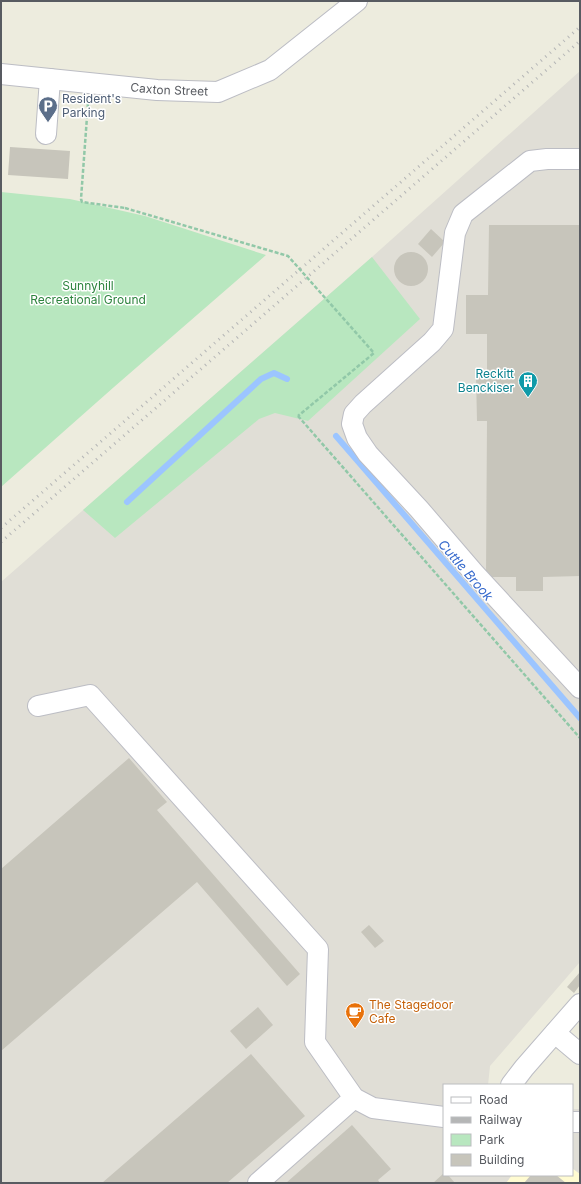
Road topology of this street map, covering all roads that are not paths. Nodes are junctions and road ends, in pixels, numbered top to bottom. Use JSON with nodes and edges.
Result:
{"nodes":[{"id":1,"x":357,"y":1,"type":"edge"},
{"id":2,"x":1,"y":74,"type":"edge"},
{"id":3,"x":50,"y":79,"type":"junction"},
{"id":4,"x":46,"y":134,"type":"dead end"},
{"id":5,"x":580,"y":159,"type":"edge"},
{"id":6,"x":580,"y":688,"type":"edge"},
{"id":7,"x":38,"y":706,"type":"dead end"},
{"id":8,"x":580,"y":1004,"type":"edge"},
{"id":9,"x":555,"y":1033,"type":"junction"},
{"id":10,"x":580,"y":1054,"type":"edge"},
{"id":11,"x":512,"y":1084,"type":"edge"},
{"id":12,"x":354,"y":1098,"type":"junction"},
{"id":13,"x":443,"y":1118,"type":"edge"},
{"id":14,"x":258,"y":1183,"type":"edge"}],
"edges":[{"from":1,"to":3,"type":"street","name":"Caxton Street"},
{"from":2,"to":3,"type":"street","name":"Caxton Street"},
{"from":3,"to":4,"type":"street"},
{"from":5,"to":6,"type":"street"},
{"from":7,"to":12,"type":"street"},
{"from":8,"to":9,"type":"street"},
{"from":9,"to":10,"type":"street"},
{"from":9,"to":11,"type":"street"},
{"from":12,"to":13,"type":"street"},
{"from":12,"to":14,"type":"street"}]}
